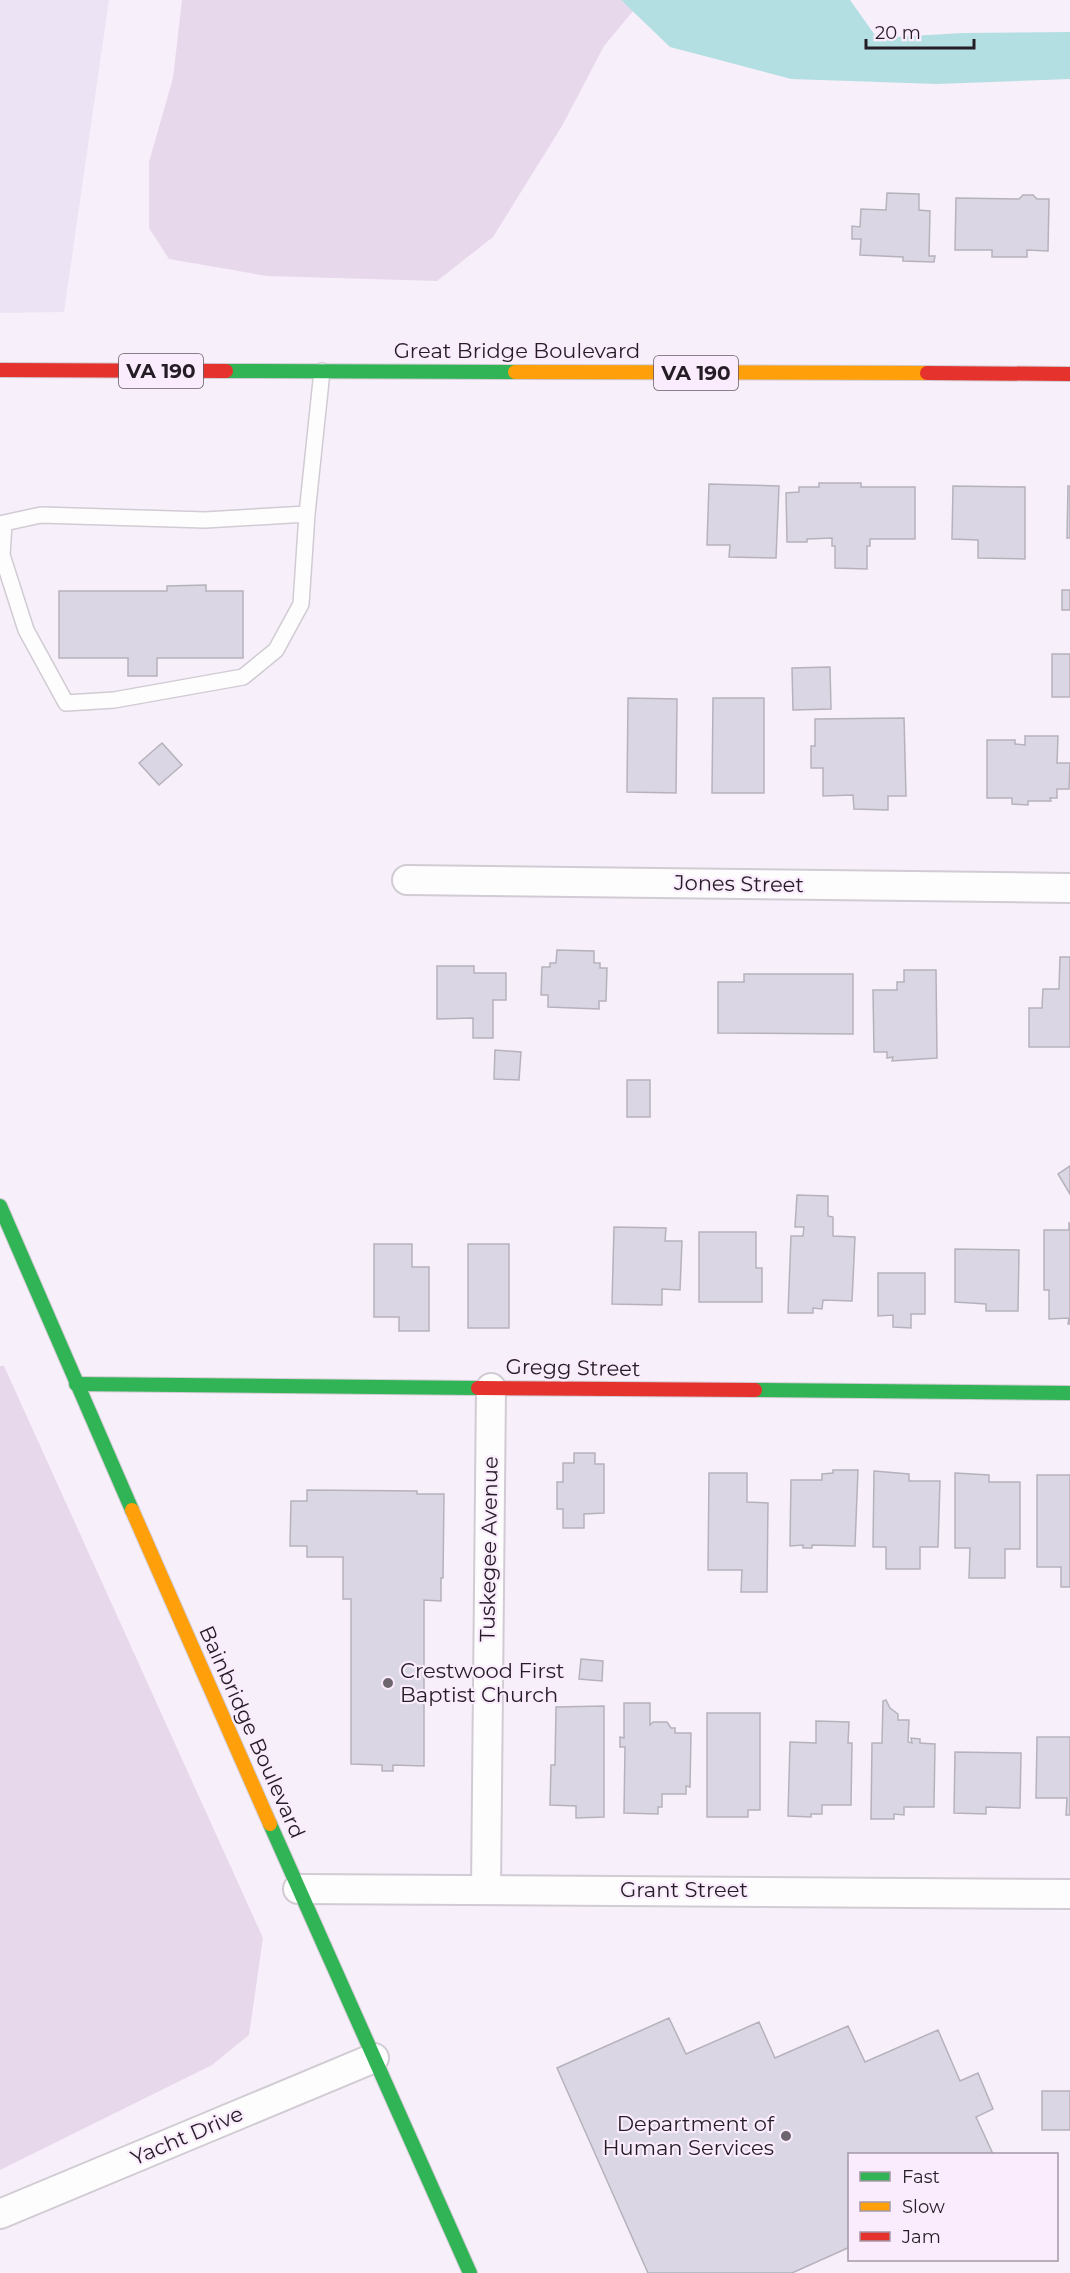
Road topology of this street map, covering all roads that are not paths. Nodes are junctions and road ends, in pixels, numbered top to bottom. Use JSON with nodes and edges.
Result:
{"nodes":[{"id":1,"x":0,"y":370,"type":"edge"},
{"id":2,"x":322,"y":371,"type":"junction"},
{"id":3,"x":1070,"y":374,"type":"edge"},
{"id":4,"x":307,"y":514,"type":"junction"},
{"id":5,"x":407,"y":880,"type":"dead end"},
{"id":6,"x":1070,"y":888,"type":"edge"},
{"id":7,"x":0,"y":1206,"type":"edge"},
{"id":8,"x":76,"y":1384,"type":"junction"},
{"id":9,"x":491,"y":1388,"type":"junction"},
{"id":10,"x":1070,"y":1393,"type":"edge"},
{"id":11,"x":298,"y":1889,"type":"junction"},
{"id":12,"x":486,"y":1889,"type":"junction"},
{"id":13,"x":1070,"y":1894,"type":"edge"},
{"id":14,"x":374,"y":2058,"type":"junction"},
{"id":15,"x":0,"y":2214,"type":"edge"},
{"id":16,"x":470,"y":2273,"type":"edge"}],
"edges":[{"from":1,"to":2,"type":"main road","name":"Great Bridge Boulevard","number":"VA 190"},
{"from":2,"to":3,"type":"main road","name":"Great Bridge Boulevard","number":"VA 190"},
{"from":2,"to":4,"type":"lane"},
{"from":4,"to":4,"type":"lane"},
{"from":5,"to":6,"type":"street","name":"Jones Street"},
{"from":7,"to":8,"type":"main road","name":"Bainbridge Boulevard"},
{"from":8,"to":9,"type":"main road","name":"Gregg Street"},
{"from":8,"to":11,"type":"main road","name":"Bainbridge Boulevard"},
{"from":9,"to":10,"type":"main road","name":"Gregg Street"},
{"from":9,"to":12,"type":"street","name":"Tuskegee Avenue"},
{"from":11,"to":12,"type":"street","name":"Grant Street"},
{"from":11,"to":14,"type":"main road","name":"Bainbridge Boulevard"},
{"from":12,"to":13,"type":"street","name":"Grant Street"},
{"from":14,"to":15,"type":"street","name":"Yacht Drive"},
{"from":14,"to":16,"type":"main road","name":"Bainbridge Boulevard"}]}
